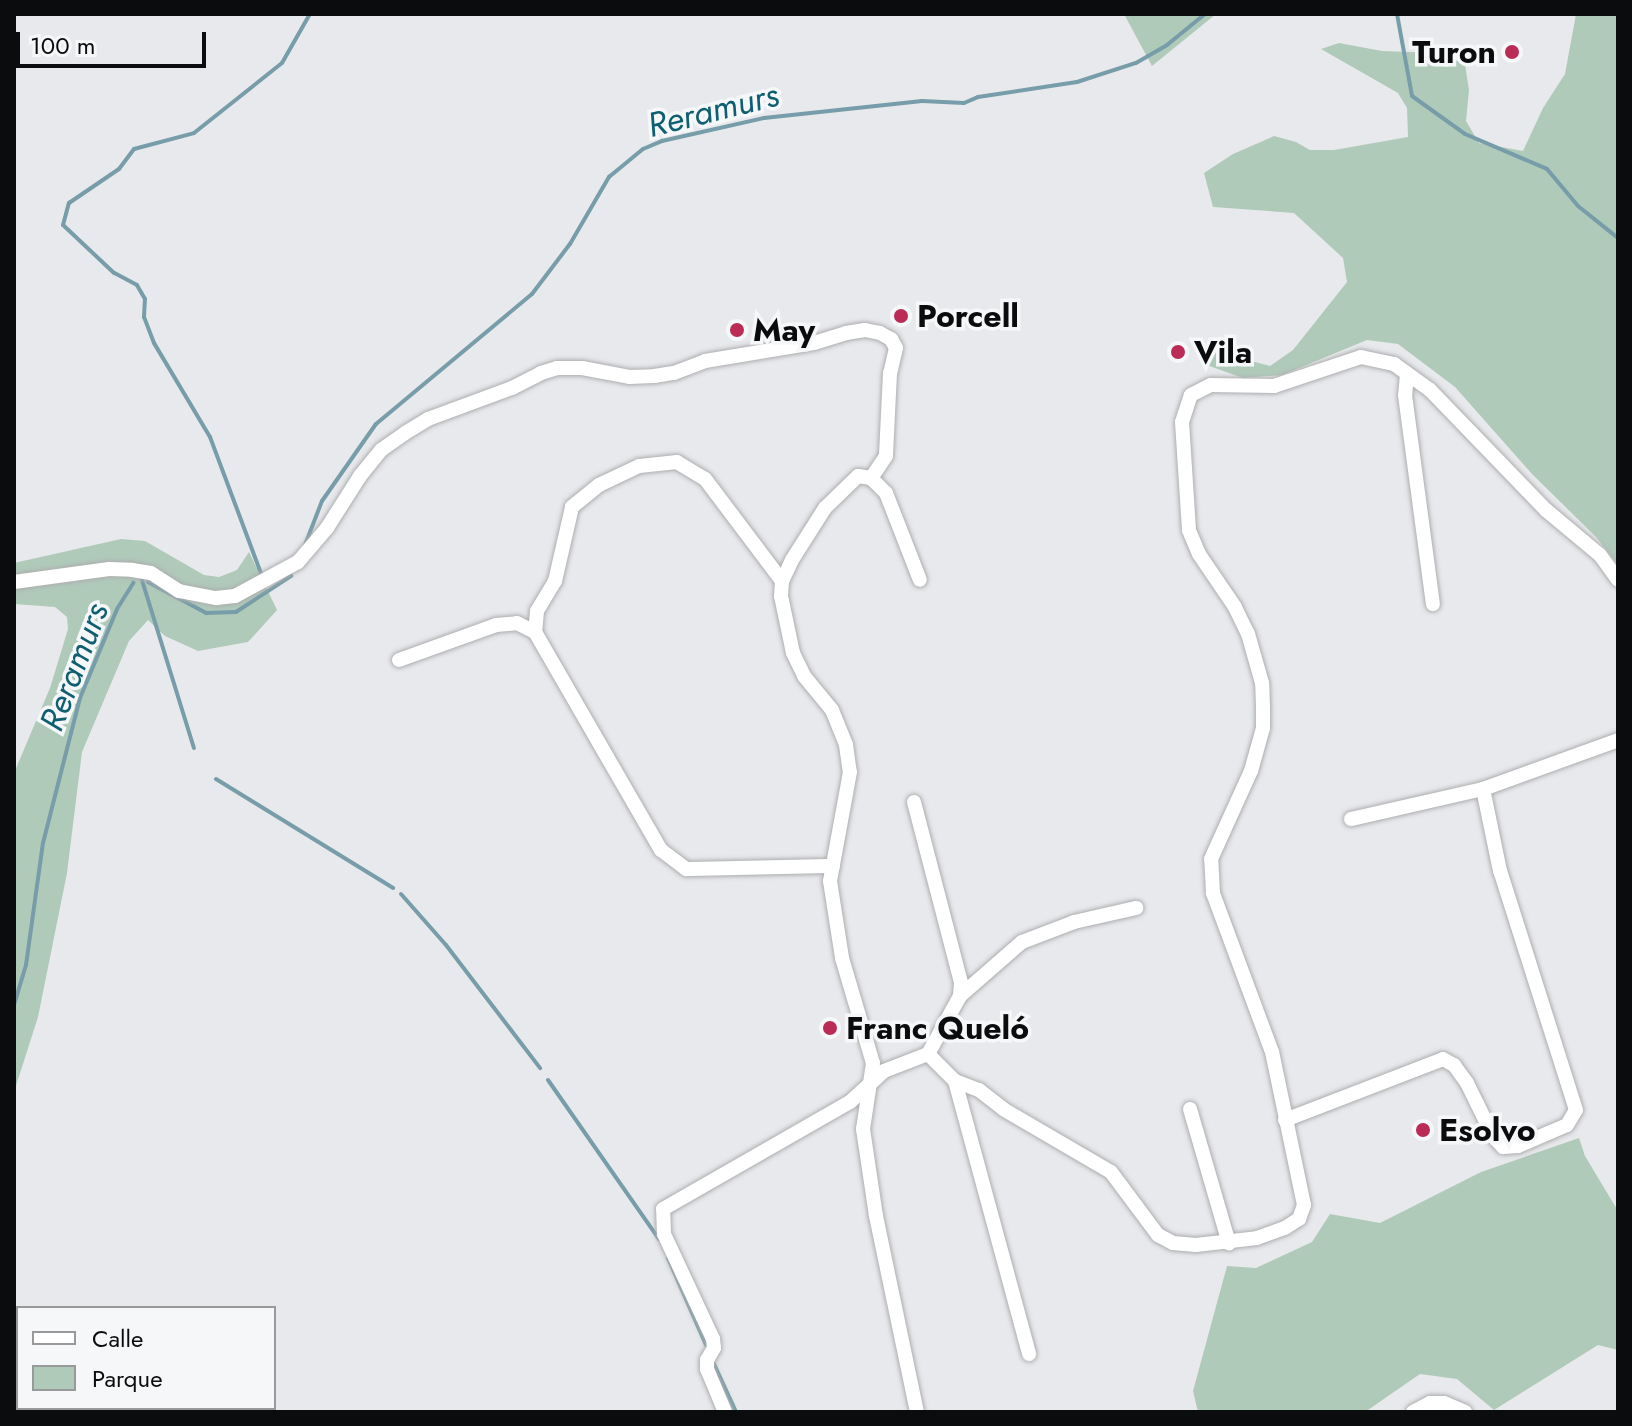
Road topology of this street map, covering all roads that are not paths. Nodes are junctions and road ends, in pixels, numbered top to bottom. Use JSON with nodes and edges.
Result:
{"nodes":[{"id":1,"x":1407,"y":374,"type":"junction"},
{"id":2,"x":871,"y":478,"type":"junction"},
{"id":3,"x":920,"y":580,"type":"dead end"},
{"id":4,"x":1618,"y":580,"type":"edge"},
{"id":5,"x":782,"y":581,"type":"junction"},
{"id":6,"x":14,"y":582,"type":"edge"},
{"id":7,"x":1433,"y":604,"type":"dead end"},
{"id":8,"x":535,"y":632,"type":"junction"},
{"id":9,"x":399,"y":660,"type":"dead end"},
{"id":10,"x":1618,"y":740,"type":"edge"},
{"id":11,"x":1483,"y":789,"type":"junction"},
{"id":12,"x":914,"y":802,"type":"dead end"},
{"id":13,"x":1351,"y":819,"type":"dead end"},
{"id":14,"x":833,"y":866,"type":"junction"},
{"id":15,"x":1136,"y":908,"type":"dead end"},
{"id":16,"x":960,"y":996,"type":"junction"},
{"id":17,"x":928,"y":1054,"type":"junction"},
{"id":18,"x":955,"y":1081,"type":"junction"},
{"id":19,"x":871,"y":1085,"type":"junction"},
{"id":20,"x":1190,"y":1109,"type":"dead end"},
{"id":21,"x":1285,"y":1120,"type":"junction"},
{"id":22,"x":1229,"y":1243,"type":"junction"},
{"id":23,"x":1029,"y":1354,"type":"dead end"},
{"id":24,"x":725,"y":1412,"type":"edge"},
{"id":25,"x":917,"y":1412,"type":"edge"},
{"id":26,"x":1413,"y":1412,"type":"edge"},
{"id":27,"x":1465,"y":1412,"type":"edge"}],
"edges":[{"from":1,"to":4,"type":"street"},
{"from":1,"to":7,"type":"street"},
{"from":1,"to":21,"type":"street"},
{"from":2,"to":3,"type":"street"},
{"from":2,"to":5,"type":"street"},
{"from":2,"to":6,"type":"street"},
{"from":5,"to":8,"type":"street"},
{"from":5,"to":14,"type":"street"},
{"from":8,"to":9,"type":"street"},
{"from":8,"to":14,"type":"street"},
{"from":10,"to":11,"type":"street"},
{"from":11,"to":13,"type":"street"},
{"from":11,"to":21,"type":"street"},
{"from":12,"to":16,"type":"street"},
{"from":14,"to":19,"type":"street"},
{"from":15,"to":16,"type":"street"},
{"from":16,"to":17,"type":"street"},
{"from":17,"to":18,"type":"street"},
{"from":17,"to":19,"type":"street"},
{"from":18,"to":22,"type":"street"},
{"from":18,"to":23,"type":"street"},
{"from":19,"to":24,"type":"street"},
{"from":19,"to":25,"type":"street"},
{"from":20,"to":22,"type":"street"},
{"from":21,"to":22,"type":"street"},
{"from":26,"to":27,"type":"street"}]}
